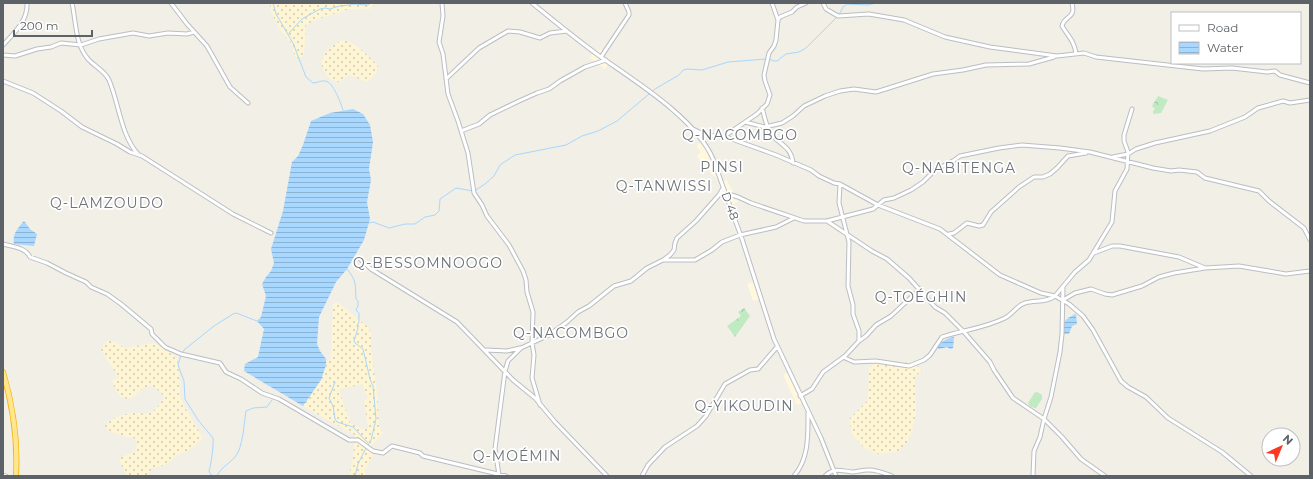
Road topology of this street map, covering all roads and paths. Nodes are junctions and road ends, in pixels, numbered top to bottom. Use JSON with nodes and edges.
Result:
{"nodes":[{"id":1,"x":27,"y":3,"type":"edge"},
{"id":2,"x":72,"y":3,"type":"edge"},
{"id":3,"x":171,"y":3,"type":"edge"},
{"id":4,"x":442,"y":3,"type":"edge"},
{"id":5,"x":532,"y":3,"type":"edge"},
{"id":6,"x":625,"y":3,"type":"edge"},
{"id":7,"x":772,"y":3,"type":"edge"},
{"id":8,"x":806,"y":3,"type":"edge"},
{"id":9,"x":823,"y":3,"type":"edge"},
{"id":10,"x":1072,"y":3,"type":"edge"},
{"id":11,"x":778,"y":20,"type":"junction"},
{"id":12,"x":567,"y":31,"type":"junction"},
{"id":13,"x":194,"y":32,"type":"junction"},
{"id":14,"x":3,"y":45,"type":"edge"},
{"id":15,"x":81,"y":45,"type":"junction"},
{"id":16,"x":1076,"y":54,"type":"junction"},
{"id":17,"x":3,"y":55,"type":"edge"},
{"id":18,"x":1057,"y":56,"type":"junction"},
{"id":19,"x":601,"y":57,"type":"junction"},
{"id":20,"x":606,"y":60,"type":"junction"},
{"id":21,"x":446,"y":79,"type":"junction"},
{"id":22,"x":3,"y":80,"type":"edge"},
{"id":23,"x":1310,"y":83,"type":"edge"},
{"id":24,"x":1310,"y":100,"type":"edge"},
{"id":25,"x":248,"y":103,"type":"dead end"},
{"id":26,"x":762,"y":108,"type":"junction"},
{"id":27,"x":1132,"y":109,"type":"dead end"},
{"id":28,"x":745,"y":122,"type":"junction"},
{"id":29,"x":767,"y":126,"type":"junction"},
{"id":30,"x":693,"y":129,"type":"junction"},
{"id":31,"x":462,"y":131,"type":"junction"},
{"id":32,"x":723,"y":138,"type":"junction"},
{"id":33,"x":1090,"y":152,"type":"junction"},
{"id":34,"x":138,"y":154,"type":"junction"},
{"id":35,"x":1128,"y":154,"type":"junction"},
{"id":36,"x":1113,"y":157,"type":"junction"},
{"id":37,"x":1127,"y":161,"type":"junction"},
{"id":38,"x":793,"y":163,"type":"junction"},
{"id":39,"x":840,"y":184,"type":"junction"},
{"id":40,"x":723,"y":188,"type":"junction"},
{"id":41,"x":725,"y":194,"type":"junction"},
{"id":42,"x":719,"y":195,"type":"junction"},
{"id":43,"x":878,"y":205,"type":"junction"},
{"id":44,"x":842,"y":216,"type":"junction"},
{"id":45,"x":794,"y":218,"type":"junction"},
{"id":46,"x":827,"y":221,"type":"junction"},
{"id":47,"x":271,"y":233,"type":"dead end"},
{"id":48,"x":848,"y":234,"type":"junction"},
{"id":49,"x":949,"y":234,"type":"junction"},
{"id":50,"x":740,"y":235,"type":"junction"},
{"id":51,"x":1310,"y":240,"type":"edge"},
{"id":52,"x":3,"y":244,"type":"edge"},
{"id":53,"x":1093,"y":254,"type":"junction"},
{"id":54,"x":360,"y":259,"type":"dead end"},
{"id":55,"x":663,"y":260,"type":"junction"},
{"id":56,"x":1205,"y":268,"type":"junction"},
{"id":57,"x":1310,"y":271,"type":"edge"},
{"id":58,"x":1063,"y":287,"type":"junction"},
{"id":59,"x":920,"y":289,"type":"junction"},
{"id":60,"x":1055,"y":296,"type":"junction"},
{"id":61,"x":1062,"y":300,"type":"junction"},
{"id":62,"x":964,"y":332,"type":"junction"},
{"id":63,"x":859,"y":341,"type":"junction"},
{"id":64,"x":532,"y":343,"type":"junction"},
{"id":65,"x":777,"y":347,"type":"junction"},
{"id":66,"x":521,"y":348,"type":"junction"},
{"id":67,"x":484,"y":350,"type":"junction"},
{"id":68,"x":843,"y":357,"type":"junction"},
{"id":69,"x":505,"y":371,"type":"junction"},
{"id":70,"x":3,"y":372,"type":"edge"},
{"id":71,"x":800,"y":396,"type":"junction"},
{"id":72,"x":540,"y":405,"type":"junction"},
{"id":73,"x":808,"y":411,"type":"junction"},
{"id":74,"x":1044,"y":419,"type":"junction"},
{"id":75,"x":834,"y":471,"type":"junction"},
{"id":76,"x":3,"y":475,"type":"edge"},
{"id":77,"x":499,"y":475,"type":"edge"},
{"id":78,"x":6,"y":476,"type":"edge"},
{"id":79,"x":16,"y":476,"type":"edge"},
{"id":80,"x":506,"y":476,"type":"edge"},
{"id":81,"x":608,"y":476,"type":"edge"},
{"id":82,"x":642,"y":476,"type":"edge"},
{"id":83,"x":794,"y":476,"type":"edge"},
{"id":84,"x":825,"y":476,"type":"edge"},
{"id":85,"x":836,"y":476,"type":"edge"},
{"id":86,"x":892,"y":476,"type":"edge"},
{"id":87,"x":1033,"y":476,"type":"edge"},
{"id":88,"x":1105,"y":476,"type":"edge"},
{"id":89,"x":1251,"y":476,"type":"edge"}],
"edges":[{"from":1,"to":14,"type":"street"},
{"from":2,"to":15,"type":"street"},
{"from":3,"to":13,"type":"street"},
{"from":4,"to":21,"type":"street"},
{"from":5,"to":12,"type":"street","name":"D 48"},
{"from":6,"to":19,"type":"street"},
{"from":7,"to":11,"type":"street"},
{"from":8,"to":11,"type":"street"},
{"from":9,"to":18,"type":"street"},
{"from":10,"to":16,"type":"street"},
{"from":11,"to":26,"type":"street"},
{"from":12,"to":19,"type":"street","name":"D 48"},
{"from":12,"to":21,"type":"street"},
{"from":13,"to":15,"type":"street"},
{"from":13,"to":25,"type":"street"},
{"from":15,"to":17,"type":"street"},
{"from":15,"to":34,"type":"street"},
{"from":16,"to":18,"type":"street"},
{"from":16,"to":23,"type":"street"},
{"from":18,"to":29,"type":"street"},
{"from":19,"to":20,"type":"street","name":"D 48"},
{"from":20,"to":30,"type":"street","name":"D 48"},
{"from":20,"to":31,"type":"street"},
{"from":21,"to":31,"type":"street"},
{"from":22,"to":34,"type":"street"},
{"from":24,"to":35,"type":"street"},
{"from":26,"to":28,"type":"street"},
{"from":26,"to":29,"type":"street"},
{"from":27,"to":35,"type":"street"},
{"from":28,"to":29,"type":"street"},
{"from":28,"to":32,"type":"street"},
{"from":29,"to":38,"type":"street"},
{"from":30,"to":32,"type":"street"},
{"from":30,"to":40,"type":"street","name":"D 48"},
{"from":31,"to":64,"type":"street"},
{"from":32,"to":38,"type":"street"},
{"from":33,"to":36,"type":"street"},
{"from":33,"to":43,"type":"street"},
{"from":33,"to":49,"type":"street"},
{"from":34,"to":47,"type":"street"},
{"from":35,"to":36,"type":"street"},
{"from":35,"to":37,"type":"street"},
{"from":36,"to":37,"type":"street"},
{"from":37,"to":51,"type":"street"},
{"from":37,"to":53,"type":"street"},
{"from":38,"to":39,"type":"street"},
{"from":39,"to":43,"type":"street"},
{"from":39,"to":44,"type":"street"},
{"from":40,"to":41,"type":"street","name":"D 48"},
{"from":40,"to":42,"type":"street"},
{"from":41,"to":42,"type":"street"},
{"from":41,"to":45,"type":"street"},
{"from":41,"to":50,"type":"street","name":"D 48"},
{"from":42,"to":55,"type":"street"},
{"from":43,"to":44,"type":"street"},
{"from":43,"to":49,"type":"street"},
{"from":44,"to":46,"type":"street"},
{"from":44,"to":48,"type":"street"},
{"from":45,"to":46,"type":"street"},
{"from":45,"to":50,"type":"street"},
{"from":46,"to":48,"type":"street"},
{"from":48,"to":59,"type":"street"},
{"from":48,"to":63,"type":"street"},
{"from":49,"to":60,"type":"street"},
{"from":50,"to":55,"type":"street"},
{"from":50,"to":65,"type":"street","name":"D 48"},
{"from":52,"to":77,"type":"street"},
{"from":53,"to":56,"type":"street"},
{"from":53,"to":58,"type":"street"},
{"from":54,"to":67,"type":"street"},
{"from":55,"to":64,"type":"street"},
{"from":56,"to":57,"type":"street"},
{"from":56,"to":61,"type":"street"},
{"from":58,"to":60,"type":"street"},
{"from":58,"to":61,"type":"street"},
{"from":59,"to":62,"type":"street"},
{"from":59,"to":63,"type":"street"},
{"from":60,"to":61,"type":"street"},
{"from":60,"to":62,"type":"street"},
{"from":61,"to":74,"type":"street"},
{"from":61,"to":89,"type":"street"},
{"from":62,"to":68,"type":"street"},
{"from":62,"to":74,"type":"street"},
{"from":63,"to":68,"type":"street"},
{"from":64,"to":66,"type":"street"},
{"from":64,"to":72,"type":"street"},
{"from":65,"to":71,"type":"street","name":"D 48"},
{"from":65,"to":82,"type":"street"},
{"from":66,"to":67,"type":"street"},
{"from":66,"to":69,"type":"street"},
{"from":67,"to":69,"type":"street"},
{"from":68,"to":71,"type":"street"},
{"from":69,"to":72,"type":"street"},
{"from":69,"to":77,"type":"street"},
{"from":70,"to":79,"type":"highway"},
{"from":71,"to":73,"type":"street","name":"D 48"},
{"from":72,"to":81,"type":"street"},
{"from":73,"to":75,"type":"street","name":"D 48"},
{"from":73,"to":83,"type":"street"},
{"from":74,"to":87,"type":"street"},
{"from":74,"to":88,"type":"street"},
{"from":75,"to":84,"type":"street"},
{"from":75,"to":85,"type":"street","name":"D 48"},
{"from":75,"to":86,"type":"street"},
{"from":76,"to":78,"type":"street"},
{"from":77,"to":80,"type":"street"}]}
